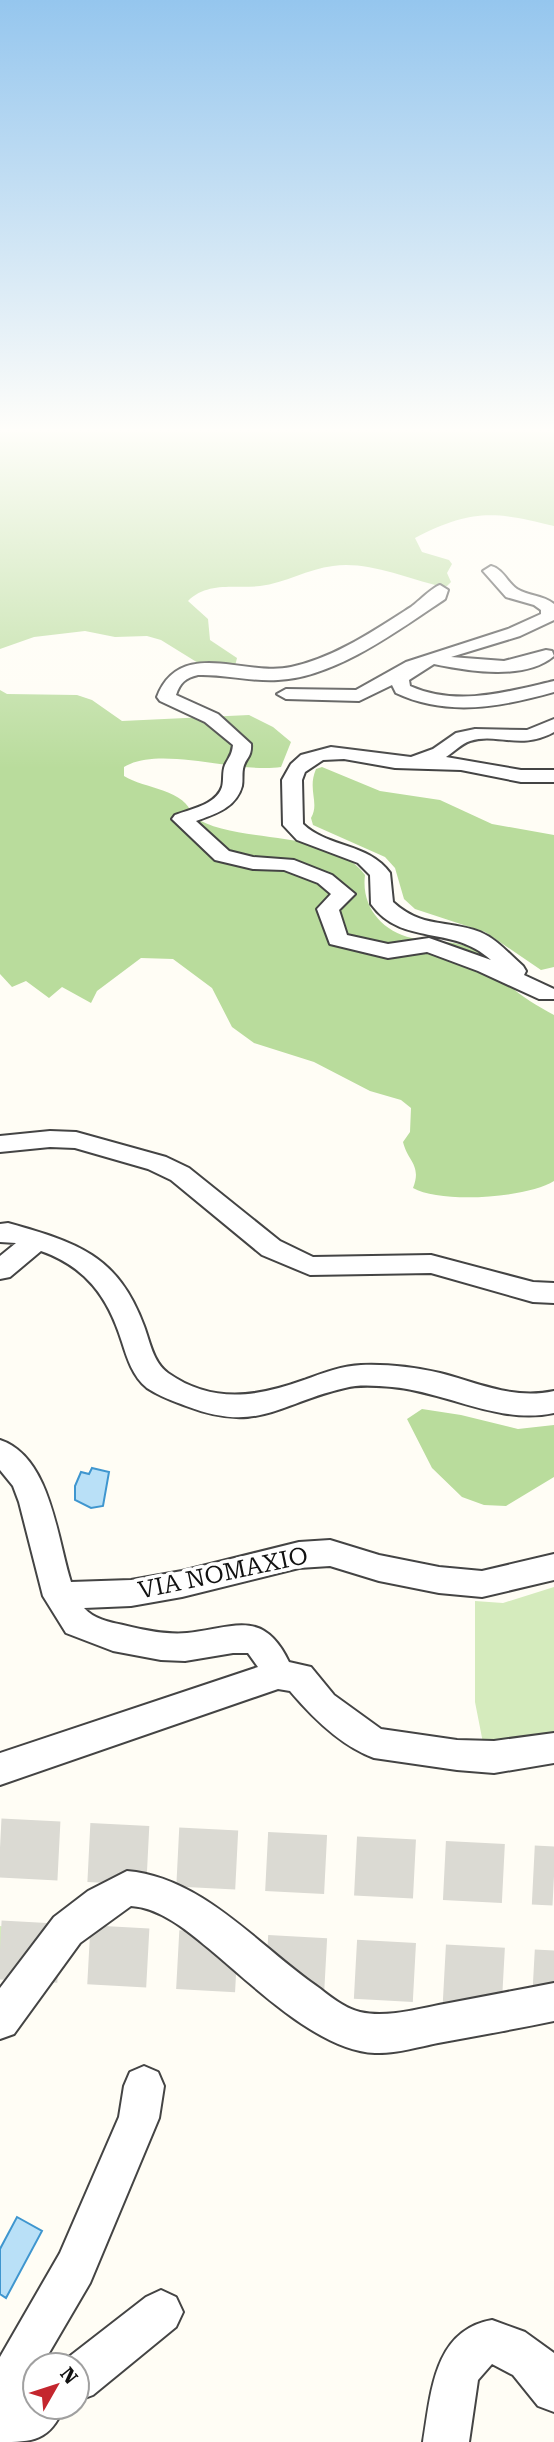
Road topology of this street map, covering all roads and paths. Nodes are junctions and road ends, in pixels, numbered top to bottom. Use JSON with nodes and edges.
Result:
{"nodes":[{"id":1,"x":491,"y":571,"type":"dead end"},
{"id":2,"x":440,"y":590,"type":"dead end"},
{"id":3,"x":463,"y":647,"type":"junction"},
{"id":4,"x":546,"y":655,"type":"dead end"},
{"id":5,"x":436,"y":659,"type":"junction"},
{"id":6,"x":554,"y":686,"type":"edge"},
{"id":7,"x":286,"y":694,"type":"dead end"},
{"id":8,"x":554,"y":725,"type":"edge"},
{"id":9,"x":411,"y":762,"type":"junction"},
{"id":10,"x":554,"y":769,"type":"edge"},
{"id":11,"x":504,"y":774,"type":"junction"},
{"id":12,"x":554,"y":776,"type":"edge"},
{"id":13,"x":550,"y":996,"type":"edge"},
{"id":14,"x":0,"y":1144,"type":"edge"},
{"id":15,"x":0,"y":1233,"type":"edge"},
{"id":16,"x":37,"y":1240,"type":"junction"},
{"id":17,"x":0,"y":1270,"type":"edge"},
{"id":18,"x":554,"y":1293,"type":"edge"},
{"id":19,"x":554,"y":1402,"type":"edge"},
{"id":20,"x":0,"y":1452,"type":"edge"},
{"id":21,"x":554,"y":1567,"type":"edge"},
{"id":22,"x":59,"y":1596,"type":"junction"},
{"id":23,"x":278,"y":1675,"type":"junction"},
{"id":24,"x":554,"y":1748,"type":"edge"},
{"id":25,"x":0,"y":1769,"type":"edge"},
{"id":26,"x":554,"y":2002,"type":"edge"},
{"id":27,"x":0,"y":2020,"type":"edge"},
{"id":28,"x":144,"y":2086,"type":"dead end"},
{"id":29,"x":161,"y":2312,"type":"dead end"},
{"id":30,"x":91,"y":2368,"type":"edge"},
{"id":31,"x":554,"y":2390,"type":"edge"},
{"id":32,"x":0,"y":2404,"type":"edge"},
{"id":33,"x":24,"y":2421,"type":"edge"},
{"id":34,"x":0,"y":2425,"type":"edge"},
{"id":35,"x":446,"y":2442,"type":"edge"}],
"edges":[{"from":1,"to":3,"type":"street"},
{"from":2,"to":13,"type":"street"},
{"from":3,"to":5,"type":"street"},
{"from":3,"to":7,"type":"street"},
{"from":4,"to":5,"type":"street"},
{"from":5,"to":6,"type":"street"},
{"from":8,"to":9,"type":"street"},
{"from":9,"to":11,"type":"street"},
{"from":9,"to":13,"type":"street"},
{"from":10,"to":11,"type":"street"},
{"from":11,"to":12,"type":"street"},
{"from":14,"to":18,"type":"street"},
{"from":15,"to":16,"type":"street"},
{"from":16,"to":17,"type":"street"},
{"from":16,"to":19,"type":"street"},
{"from":20,"to":22,"type":"street"},
{"from":21,"to":22,"type":"street","name":"VIA NOMAXIO"},
{"from":22,"to":23,"type":"street"},
{"from":23,"to":24,"type":"street"},
{"from":23,"to":25,"type":"street"},
{"from":26,"to":27,"type":"street"},
{"from":28,"to":32,"type":"street"},
{"from":29,"to":30,"type":"street"},
{"from":31,"to":35,"type":"street"},
{"from":33,"to":34,"type":"street"}]}
